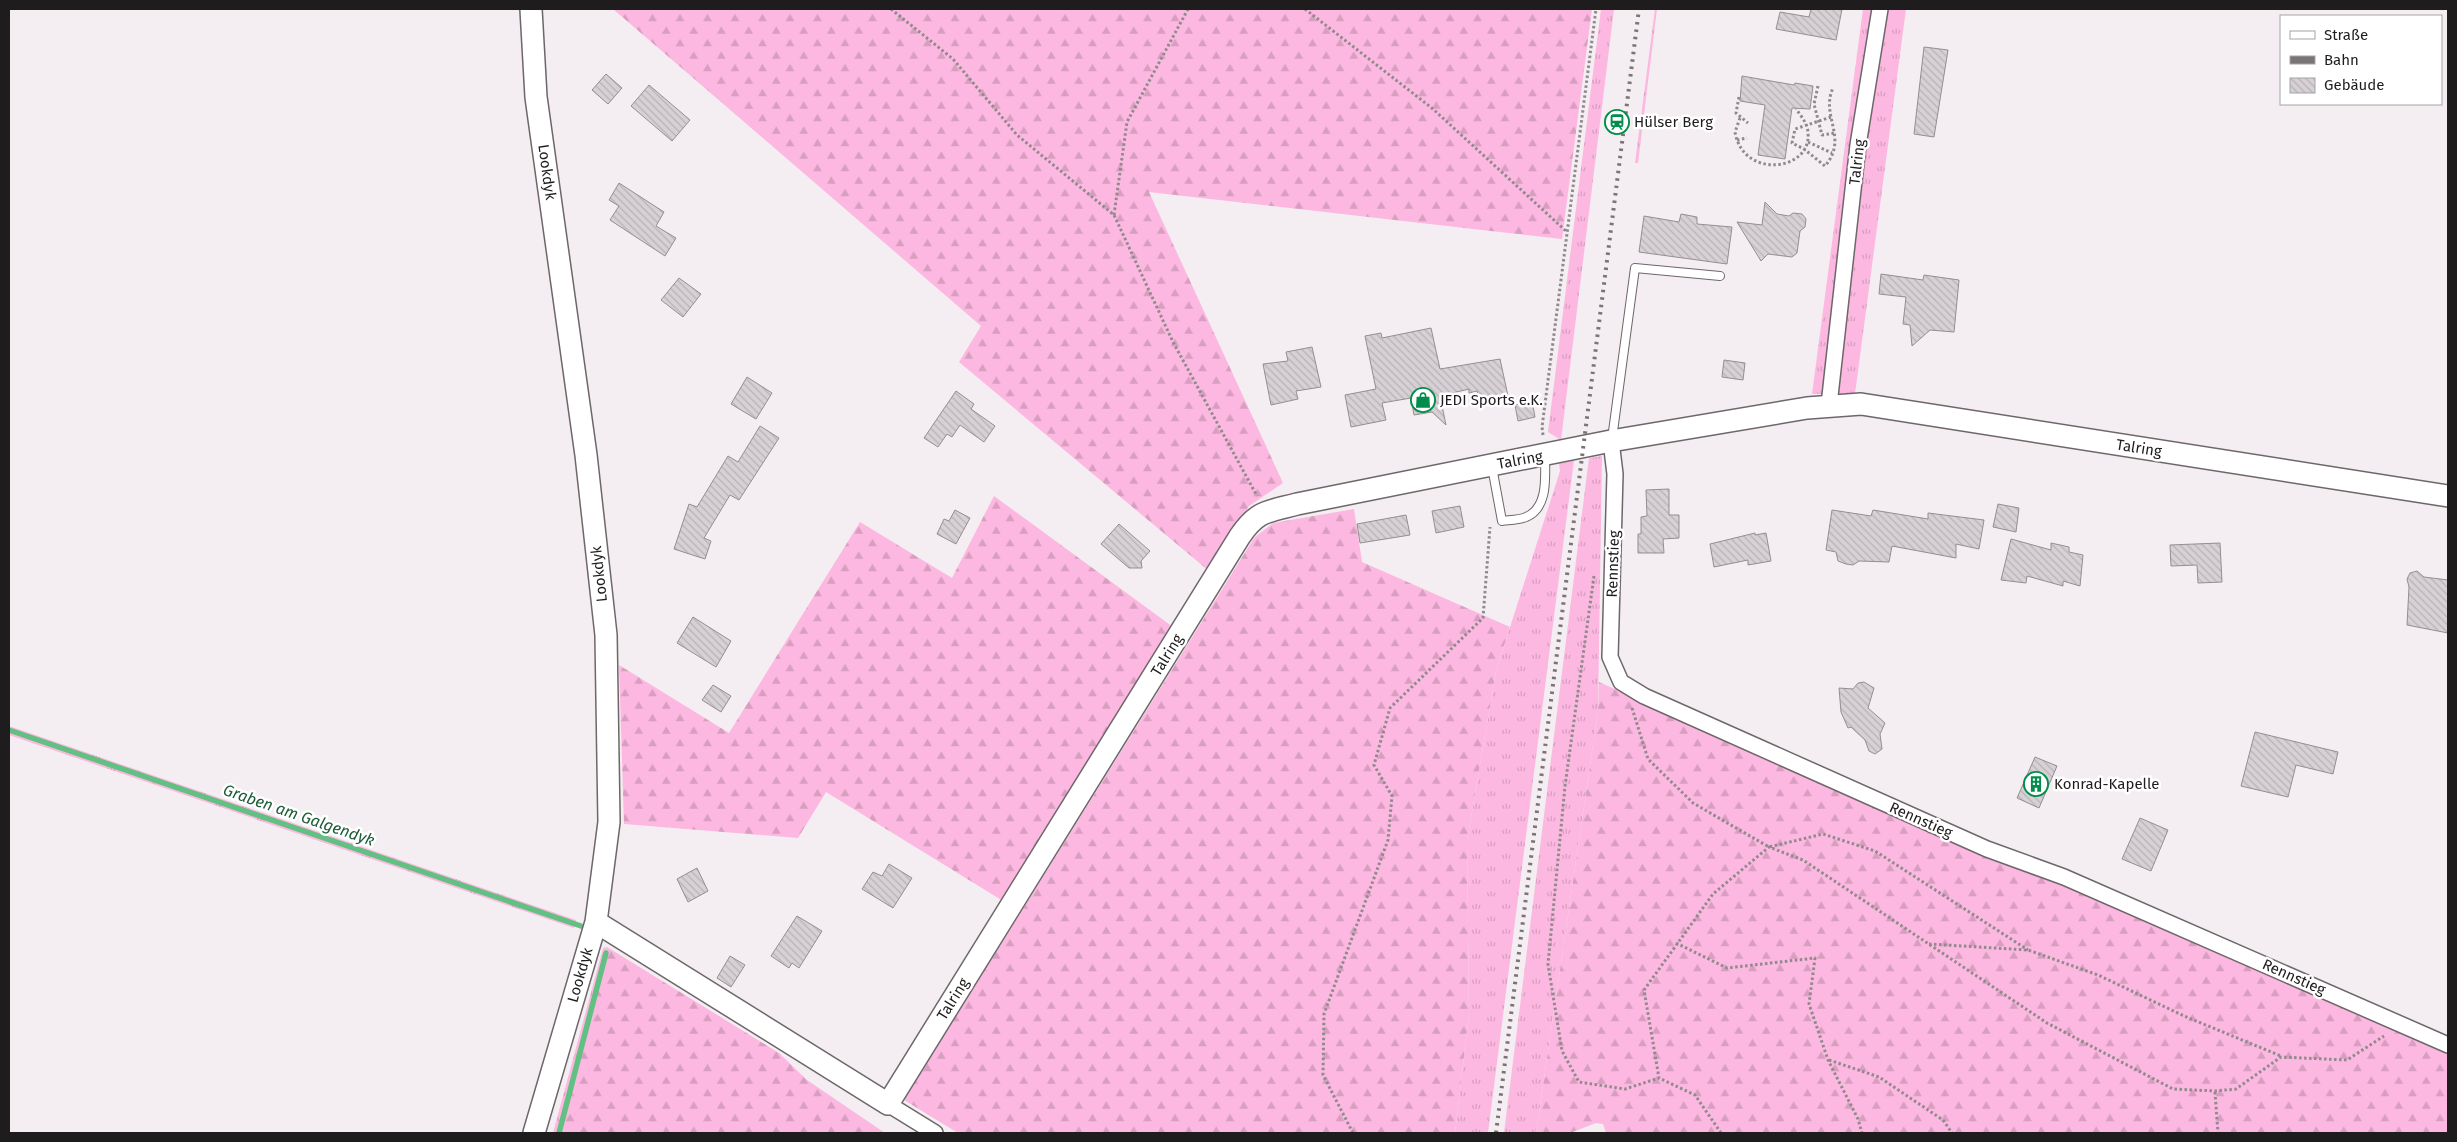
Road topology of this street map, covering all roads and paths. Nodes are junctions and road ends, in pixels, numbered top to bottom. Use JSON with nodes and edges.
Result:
{"nodes":[{"id":1,"x":531,"y":9,"type":"edge"},
{"id":2,"x":891,"y":9,"type":"edge"},
{"id":3,"x":1188,"y":9,"type":"edge"},
{"id":4,"x":1305,"y":9,"type":"edge"},
{"id":5,"x":1596,"y":9,"type":"edge"},
{"id":6,"x":1880,"y":9,"type":"edge"},
{"id":7,"x":1818,"y":86,"type":"dead end"},
{"id":8,"x":1833,"y":88,"type":"dead end"},
{"id":9,"x":1739,"y":96,"type":"dead end"},
{"id":10,"x":1796,"y":109,"type":"dead end"},
{"id":11,"x":1831,"y":117,"type":"junction"},
{"id":12,"x":1740,"y":118,"type":"junction"},
{"id":13,"x":1748,"y":123,"type":"dead end"},
{"id":14,"x":1819,"y":123,"type":"junction"},
{"id":15,"x":1807,"y":126,"type":"junction"},
{"id":16,"x":1835,"y":132,"type":"junction"},
{"id":17,"x":1747,"y":138,"type":"dead end"},
{"id":18,"x":1736,"y":140,"type":"junction"},
{"id":19,"x":1808,"y":142,"type":"junction"},
{"id":20,"x":1804,"y":149,"type":"junction"},
{"id":21,"x":1832,"y":153,"type":"junction"},
{"id":22,"x":1114,"y":215,"type":"junction"},
{"id":23,"x":1567,"y":232,"type":"junction"},
{"id":24,"x":1720,"y":276,"type":"dead end"},
{"id":25,"x":1829,"y":405,"type":"junction"},
{"id":26,"x":1612,"y":441,"type":"junction"},
{"id":27,"x":1545,"y":456,"type":"junction"},
{"id":28,"x":1491,"y":465,"type":"junction"},
{"id":29,"x":2448,"y":496,"type":"edge"},
{"id":30,"x":1265,"y":512,"type":"junction"},
{"id":31,"x":1502,"y":521,"type":"junction"},
{"id":32,"x":1595,"y":573,"type":"dead end"},
{"id":33,"x":1621,"y":682,"type":"junction"},
{"id":34,"x":1769,"y":848,"type":"junction"},
{"id":35,"x":596,"y":922,"type":"junction"},
{"id":36,"x":1676,"y":943,"type":"junction"},
{"id":37,"x":1927,"y":944,"type":"junction"},
{"id":38,"x":2028,"y":950,"type":"junction"},
{"id":39,"x":2402,"y":1024,"type":"junction"},
{"id":40,"x":2448,"y":1045,"type":"edge"},
{"id":41,"x":2281,"y":1057,"type":"junction"},
{"id":42,"x":1828,"y":1060,"type":"junction"},
{"id":43,"x":1659,"y":1078,"type":"junction"},
{"id":44,"x":2215,"y":1091,"type":"junction"},
{"id":45,"x":888,"y":1104,"type":"junction"},
{"id":46,"x":534,"y":1133,"type":"edge"},
{"id":47,"x":935,"y":1133,"type":"edge"},
{"id":48,"x":1353,"y":1133,"type":"edge"},
{"id":49,"x":1721,"y":1133,"type":"edge"},
{"id":50,"x":1862,"y":1133,"type":"edge"},
{"id":51,"x":1952,"y":1133,"type":"edge"},
{"id":52,"x":2218,"y":1133,"type":"edge"}],
"edges":[{"from":1,"to":35,"type":"street","name":"Lookdyk"},
{"from":2,"to":22,"type":"path"},
{"from":3,"to":22,"type":"path"},
{"from":4,"to":23,"type":"path"},
{"from":5,"to":23,"type":"path"},
{"from":6,"to":25,"type":"street","name":"Talring"},
{"from":7,"to":14,"type":"path"},
{"from":8,"to":11,"type":"path"},
{"from":9,"to":12,"type":"path"},
{"from":10,"to":15,"type":"path"},
{"from":11,"to":14,"type":"path"},
{"from":11,"to":16,"type":"path"},
{"from":12,"to":13,"type":"path"},
{"from":12,"to":18,"type":"path"},
{"from":14,"to":15,"type":"path"},
{"from":14,"to":16,"type":"path"},
{"from":15,"to":19,"type":"path"},
{"from":15,"to":20,"type":"path"},
{"from":16,"to":21,"type":"path"},
{"from":17,"to":18,"type":"path"},
{"from":18,"to":20,"type":"path"},
{"from":19,"to":20,"type":"path"},
{"from":19,"to":21,"type":"path"},
{"from":20,"to":21,"type":"path"},
{"from":22,"to":30,"type":"path"},
{"from":23,"to":27,"type":"path"},
{"from":24,"to":26,"type":"lane"},
{"from":25,"to":26,"type":"street","name":"Talring"},
{"from":25,"to":29,"type":"street","name":"Talring"},
{"from":26,"to":27,"type":"street","name":"Talring"},
{"from":26,"to":33,"type":"street","name":"Rennstieg"},
{"from":27,"to":28,"type":"street","name":"Talring"},
{"from":27,"to":31,"type":"lane"},
{"from":28,"to":30,"type":"street","name":"Talring"},
{"from":28,"to":31,"type":"lane"},
{"from":30,"to":45,"type":"street","name":"Talring"},
{"from":31,"to":48,"type":"path"},
{"from":32,"to":43,"type":"path"},
{"from":33,"to":34,"type":"path"},
{"from":33,"to":39,"type":"street","name":"Rennstieg"},
{"from":34,"to":36,"type":"path"},
{"from":34,"to":37,"type":"path"},
{"from":34,"to":38,"type":"path"},
{"from":35,"to":45,"type":"street"},
{"from":35,"to":46,"type":"street","name":"Lookdyk"},
{"from":36,"to":42,"type":"path"},
{"from":36,"to":43,"type":"path"},
{"from":37,"to":38,"type":"path"},
{"from":37,"to":44,"type":"path"},
{"from":38,"to":41,"type":"path"},
{"from":39,"to":40,"type":"street","name":"Rennstieg"},
{"from":39,"to":41,"type":"path"},
{"from":41,"to":44,"type":"path"},
{"from":42,"to":50,"type":"path"},
{"from":42,"to":51,"type":"path"},
{"from":43,"to":49,"type":"path"},
{"from":44,"to":52,"type":"path"},
{"from":45,"to":47,"type":"street"}]}
